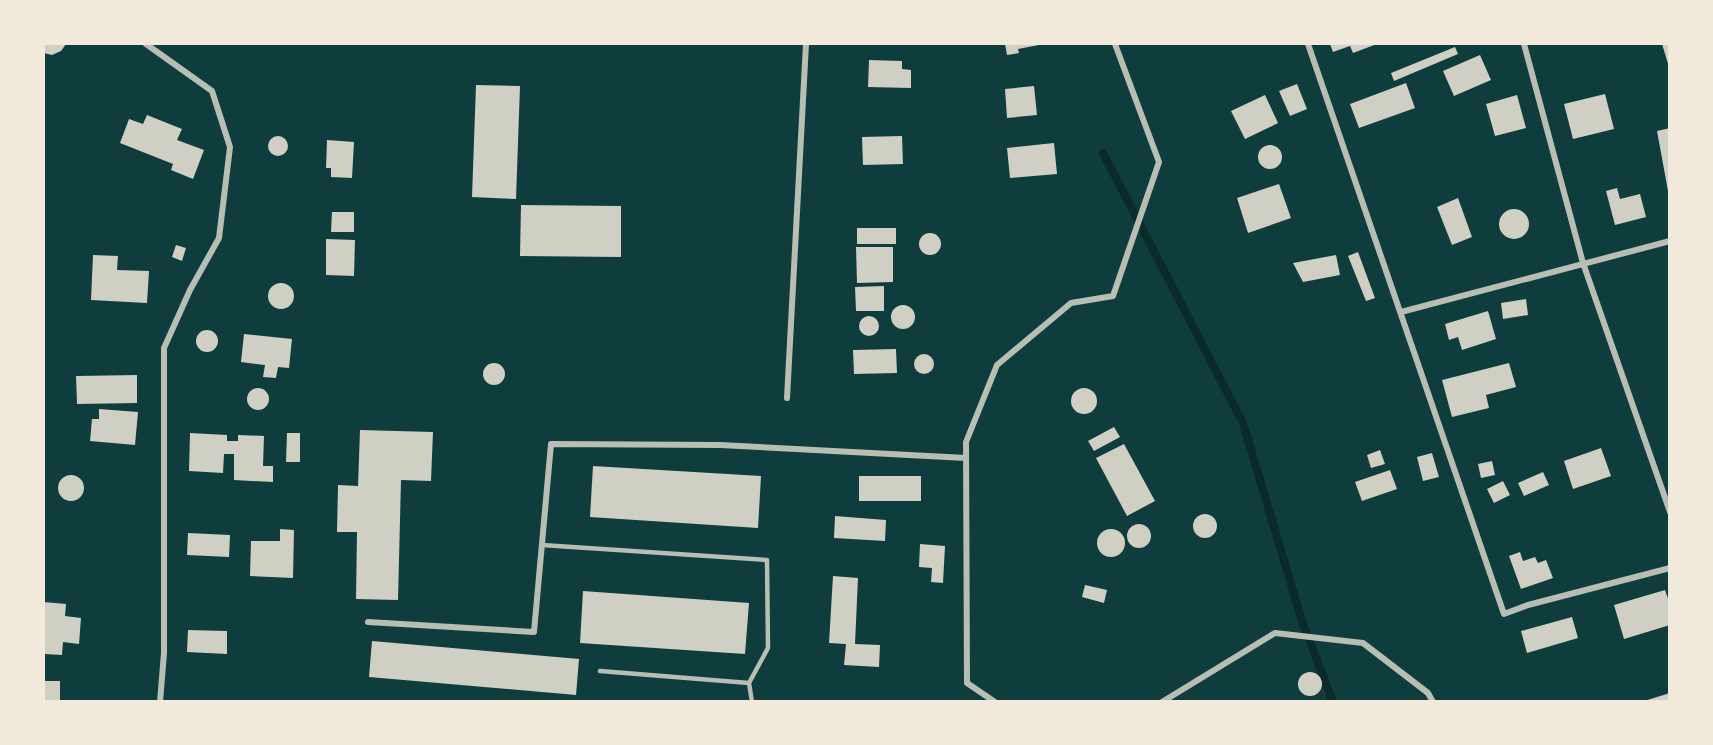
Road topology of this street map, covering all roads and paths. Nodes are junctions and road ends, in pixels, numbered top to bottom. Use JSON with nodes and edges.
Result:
{"nodes":[{"id":1,"x":146,"y":44,"type":"edge"},
{"id":2,"x":806,"y":44,"type":"edge"},
{"id":3,"x":1115,"y":44,"type":"edge"},
{"id":4,"x":1308,"y":44,"type":"edge"},
{"id":5,"x":1524,"y":44,"type":"edge"},
{"id":6,"x":1670,"y":241,"type":"edge"},
{"id":7,"x":1584,"y":262,"type":"junction"},
{"id":8,"x":1401,"y":312,"type":"junction"},
{"id":9,"x":787,"y":398,"type":"dead end"},
{"id":10,"x":966,"y":458,"type":"junction"},
{"id":11,"x":1670,"y":512,"type":"edge"},
{"id":12,"x":542,"y":545,"type":"junction"},
{"id":13,"x":1670,"y":567,"type":"edge"},
{"id":14,"x":368,"y":622,"type":"dead end"},
{"id":15,"x":600,"y":671,"type":"dead end"},
{"id":16,"x":749,"y":683,"type":"junction"},
{"id":17,"x":160,"y":702,"type":"edge"},
{"id":18,"x":752,"y":702,"type":"edge"},
{"id":19,"x":995,"y":702,"type":"edge"},
{"id":20,"x":1162,"y":702,"type":"edge"},
{"id":21,"x":1433,"y":702,"type":"edge"}],
"edges":[{"from":1,"to":17,"type":"street"},
{"from":2,"to":9,"type":"street"},
{"from":3,"to":10,"type":"street"},
{"from":4,"to":8,"type":"street"},
{"from":5,"to":7,"type":"street"},
{"from":6,"to":7,"type":"street"},
{"from":7,"to":8,"type":"street"},
{"from":7,"to":11,"type":"street"},
{"from":8,"to":13,"type":"street"},
{"from":10,"to":12,"type":"street"},
{"from":10,"to":19,"type":"street"},
{"from":12,"to":14,"type":"street"},
{"from":12,"to":16,"type":"lane"},
{"from":15,"to":16,"type":"lane"},
{"from":16,"to":18,"type":"lane"},
{"from":20,"to":21,"type":"street"}]}
